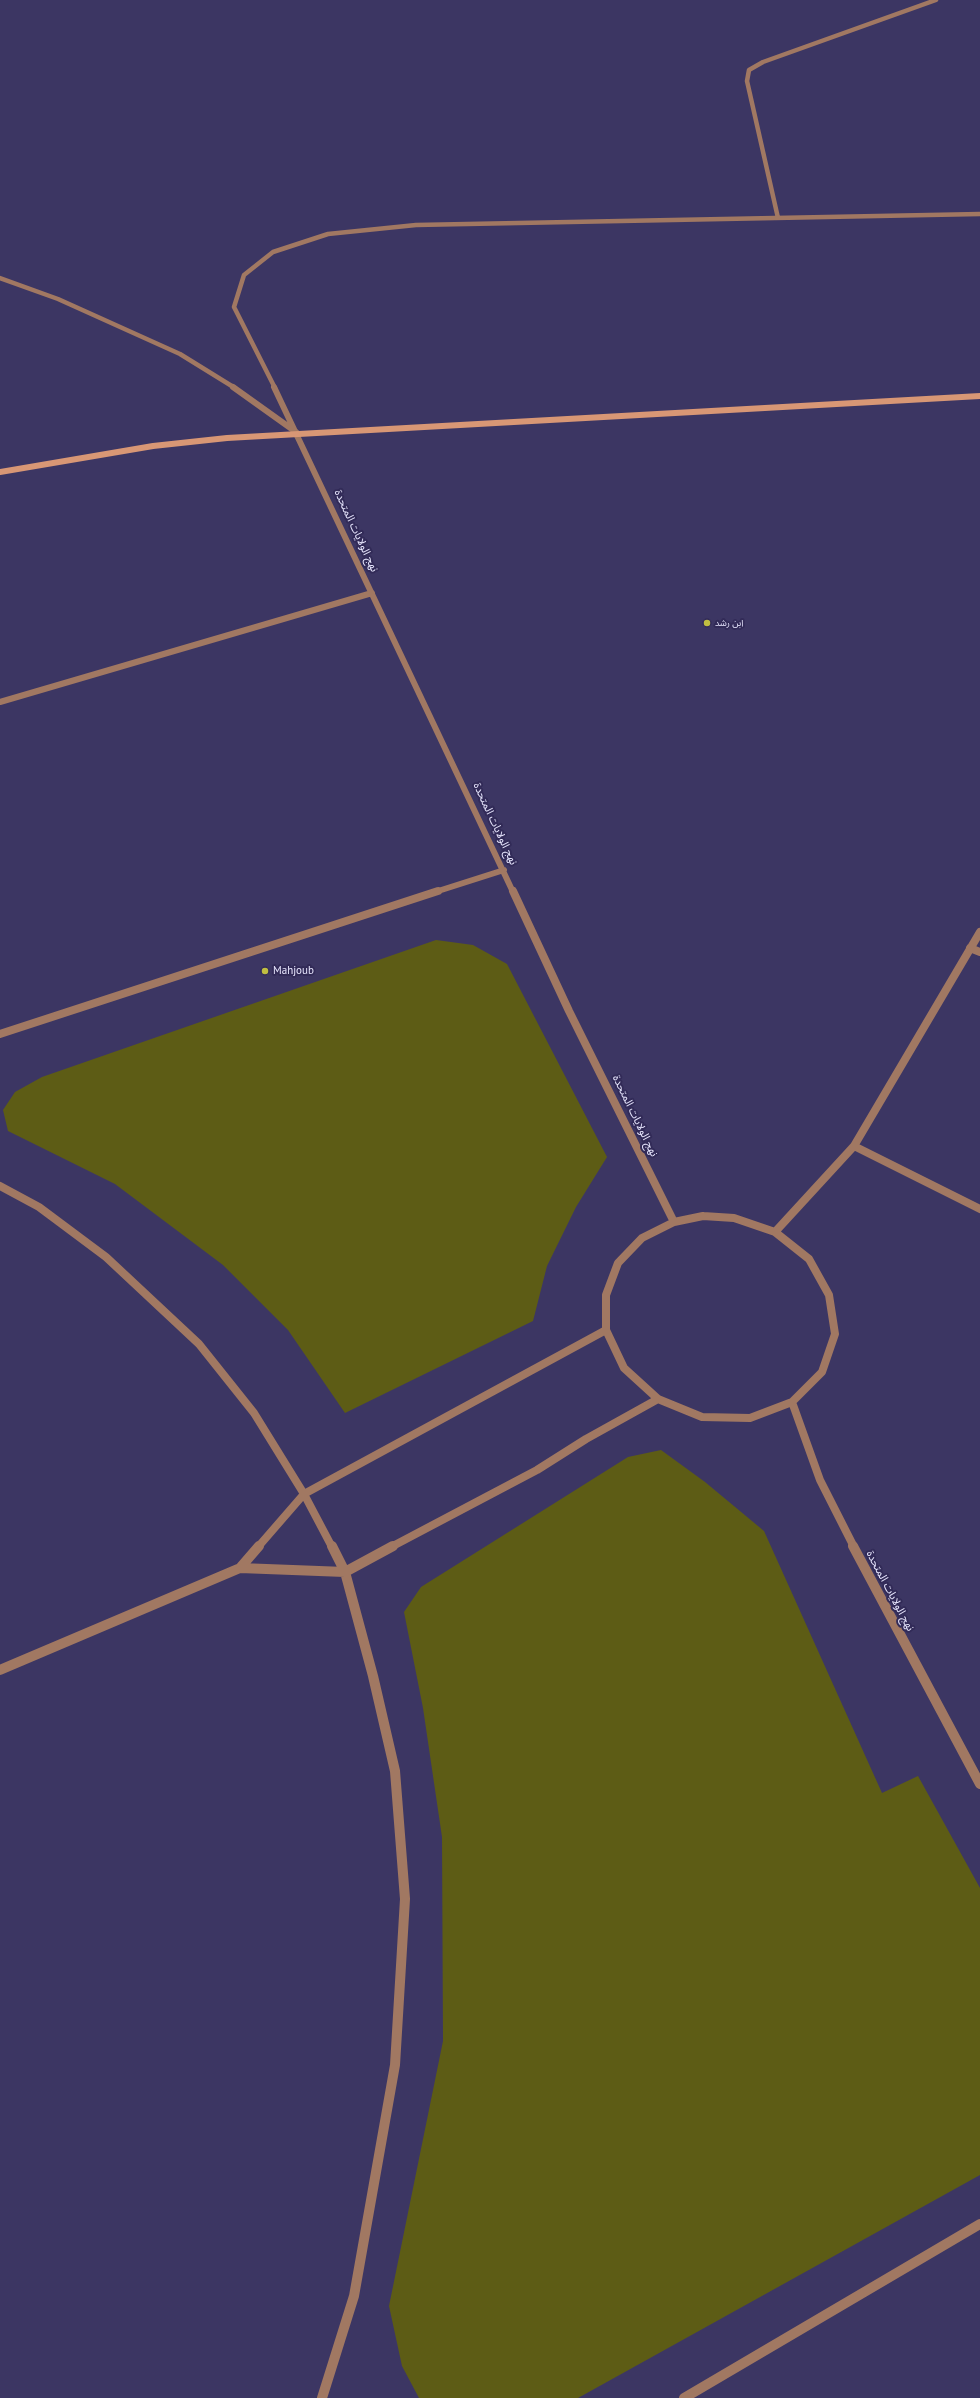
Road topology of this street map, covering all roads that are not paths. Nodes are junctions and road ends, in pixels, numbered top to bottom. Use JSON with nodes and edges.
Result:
{"nodes":[{"id":1,"x":936,"y":0,"type":"edge"},
{"id":2,"x":980,"y":214,"type":"edge"},
{"id":3,"x":778,"y":218,"type":"junction"},
{"id":4,"x":0,"y":278,"type":"edge"},
{"id":5,"x":980,"y":396,"type":"edge"},
{"id":6,"x":298,"y":434,"type":"junction"},
{"id":7,"x":0,"y":472,"type":"edge"},
{"id":8,"x":372,"y":593,"type":"junction"},
{"id":9,"x":0,"y":702,"type":"edge"},
{"id":10,"x":504,"y":870,"type":"junction"},
{"id":11,"x":980,"y":932,"type":"edge"},
{"id":12,"x":970,"y":948,"type":"junction"},
{"id":13,"x":980,"y":952,"type":"edge"},
{"id":14,"x":0,"y":1034,"type":"edge"},
{"id":15,"x":854,"y":1146,"type":"junction"},
{"id":16,"x":0,"y":1186,"type":"edge"},
{"id":17,"x":980,"y":1209,"type":"edge"},
{"id":18,"x":674,"y":1222,"type":"junction"},
{"id":19,"x":775,"y":1232,"type":"junction"},
{"id":20,"x":606,"y":1330,"type":"junction"},
{"id":21,"x":658,"y":1399,"type":"junction"},
{"id":22,"x":792,"y":1402,"type":"junction"},
{"id":23,"x":304,"y":1494,"type":"junction"},
{"id":24,"x":240,"y":1568,"type":"junction"},
{"id":25,"x":345,"y":1572,"type":"junction"},
{"id":26,"x":0,"y":1670,"type":"edge"},
{"id":27,"x":980,"y":1784,"type":"edge"},
{"id":28,"x":980,"y":2224,"type":"edge"},
{"id":29,"x":322,"y":2398,"type":"edge"},
{"id":30,"x":684,"y":2398,"type":"edge"}],
"edges":[{"from":1,"to":3,"type":"street"},
{"from":2,"to":3,"type":"street","name":"نهج الولايات المتحدة"},
{"from":3,"to":6,"type":"street","name":"نهج الولايات المتحدة"},
{"from":4,"to":6,"type":"street"},
{"from":5,"to":6,"type":"street"},
{"from":6,"to":7,"type":"street"},
{"from":6,"to":8,"type":"street","name":"نهج الولايات المتحدة"},
{"from":8,"to":9,"type":"street"},
{"from":8,"to":10,"type":"street","name":"نهج الولايات المتحدة"},
{"from":10,"to":14,"type":"street"},
{"from":10,"to":18,"type":"street","name":"نهج الولايات المتحدة"},
{"from":11,"to":12,"type":"street"},
{"from":12,"to":13,"type":"street"},
{"from":12,"to":15,"type":"street"},
{"from":15,"to":17,"type":"street"},
{"from":15,"to":19,"type":"street"},
{"from":16,"to":23,"type":"street"},
{"from":18,"to":19,"type":"street"},
{"from":18,"to":20,"type":"street"},
{"from":19,"to":22,"type":"street"},
{"from":20,"to":21,"type":"street"},
{"from":20,"to":23,"type":"street"},
{"from":21,"to":22,"type":"street"},
{"from":21,"to":25,"type":"street"},
{"from":22,"to":27,"type":"street","name":"نهج الولايات المتحدة"},
{"from":23,"to":24,"type":"street"},
{"from":23,"to":25,"type":"street"},
{"from":24,"to":25,"type":"street"},
{"from":24,"to":26,"type":"street"},
{"from":25,"to":29,"type":"street"},
{"from":28,"to":30,"type":"street"}]}
